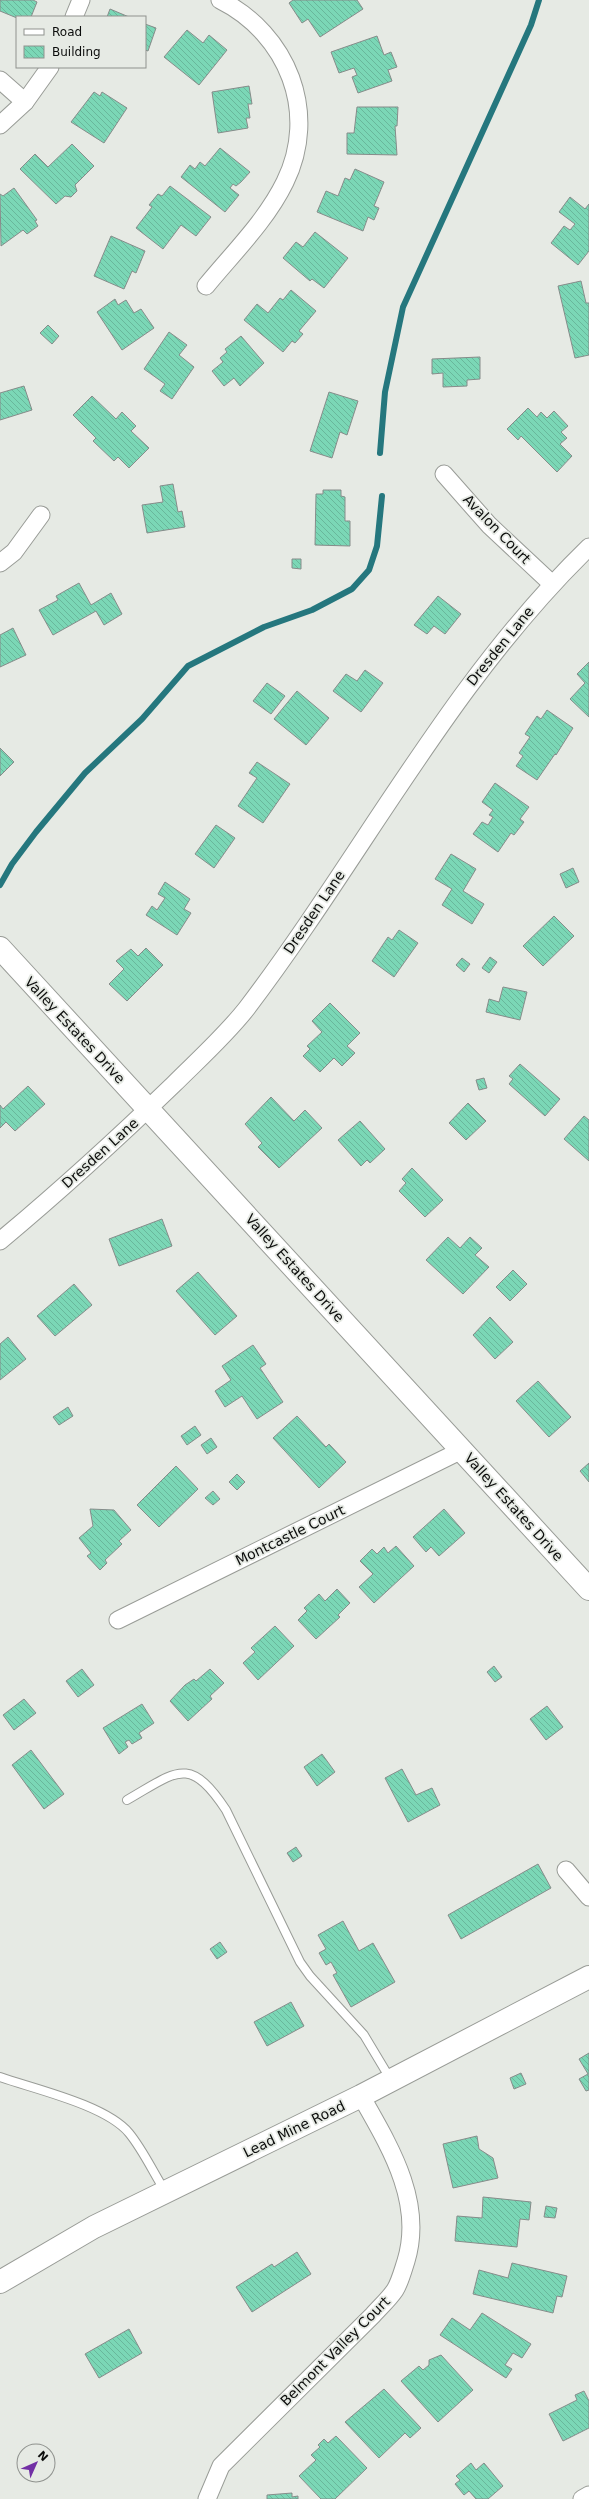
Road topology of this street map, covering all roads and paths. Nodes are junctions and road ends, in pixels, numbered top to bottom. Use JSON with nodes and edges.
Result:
{"nodes":[{"id":1,"x":81,"y":0,"type":"edge"},
{"id":2,"x":220,"y":0,"type":"edge"},
{"id":3,"x":74,"y":16,"type":"edge"},
{"id":4,"x":49,"y":68,"type":"edge"},
{"id":5,"x":0,"y":80,"type":"edge"},
{"id":6,"x":25,"y":102,"type":"junction"},
{"id":7,"x":0,"y":125,"type":"edge"},
{"id":8,"x":206,"y":286,"type":"dead end"},
{"id":9,"x":444,"y":474,"type":"dead end"},
{"id":10,"x":41,"y":515,"type":"dead end"},
{"id":11,"x":589,"y":547,"type":"edge"},
{"id":12,"x":0,"y":562,"type":"edge"},
{"id":13,"x":552,"y":583,"type":"junction"},
{"id":14,"x":0,"y":948,"type":"edge"},
{"id":15,"x":148,"y":1108,"type":"junction"},
{"id":16,"x":0,"y":1241,"type":"edge"},
{"id":17,"x":462,"y":1450,"type":"junction"},
{"id":18,"x":589,"y":1589,"type":"edge"},
{"id":19,"x":118,"y":1620,"type":"dead end"},
{"id":20,"x":127,"y":1800,"type":"dead end"},
{"id":21,"x":566,"y":1870,"type":"dead end"},
{"id":22,"x":589,"y":1897,"type":"edge"},
{"id":23,"x":589,"y":1977,"type":"edge"},
{"id":24,"x":0,"y":2077,"type":"edge"},
{"id":25,"x":391,"y":2080,"type":"junction"},
{"id":26,"x":361,"y":2096,"type":"junction"},
{"id":27,"x":165,"y":2192,"type":"junction"},
{"id":28,"x":0,"y":2282,"type":"edge"},
{"id":29,"x":589,"y":2494,"type":"edge"},
{"id":30,"x":207,"y":2499,"type":"edge"},
{"id":31,"x":582,"y":2499,"type":"edge"}],
"edges":[{"from":1,"to":3,"type":"street"},
{"from":2,"to":8,"type":"street"},
{"from":4,"to":6,"type":"street"},
{"from":5,"to":6,"type":"street"},
{"from":6,"to":7,"type":"street"},
{"from":9,"to":13,"type":"street","name":"Avalon Court"},
{"from":10,"to":12,"type":"street"},
{"from":11,"to":13,"type":"street","name":"Dresden Lane"},
{"from":13,"to":15,"type":"street","name":"Dresden Lane"},
{"from":14,"to":15,"type":"street","name":"Valley Estates Drive"},
{"from":15,"to":16,"type":"street","name":"Dresden Lane"},
{"from":15,"to":17,"type":"street","name":"Valley Estates Drive"},
{"from":17,"to":18,"type":"street","name":"Valley Estates Drive"},
{"from":17,"to":19,"type":"street","name":"Montcastle Court"},
{"from":20,"to":25,"type":"lane"},
{"from":21,"to":22,"type":"street"},
{"from":23,"to":25,"type":"street","name":"Lead Mine Road"},
{"from":24,"to":27,"type":"lane"},
{"from":25,"to":26,"type":"street","name":"Lead Mine Road"},
{"from":26,"to":27,"type":"street","name":"Lead Mine Road"},
{"from":26,"to":30,"type":"street","name":"Belmont Valley Court"},
{"from":27,"to":28,"type":"street","name":"Lead Mine Road"},
{"from":29,"to":31,"type":"street"}]}
